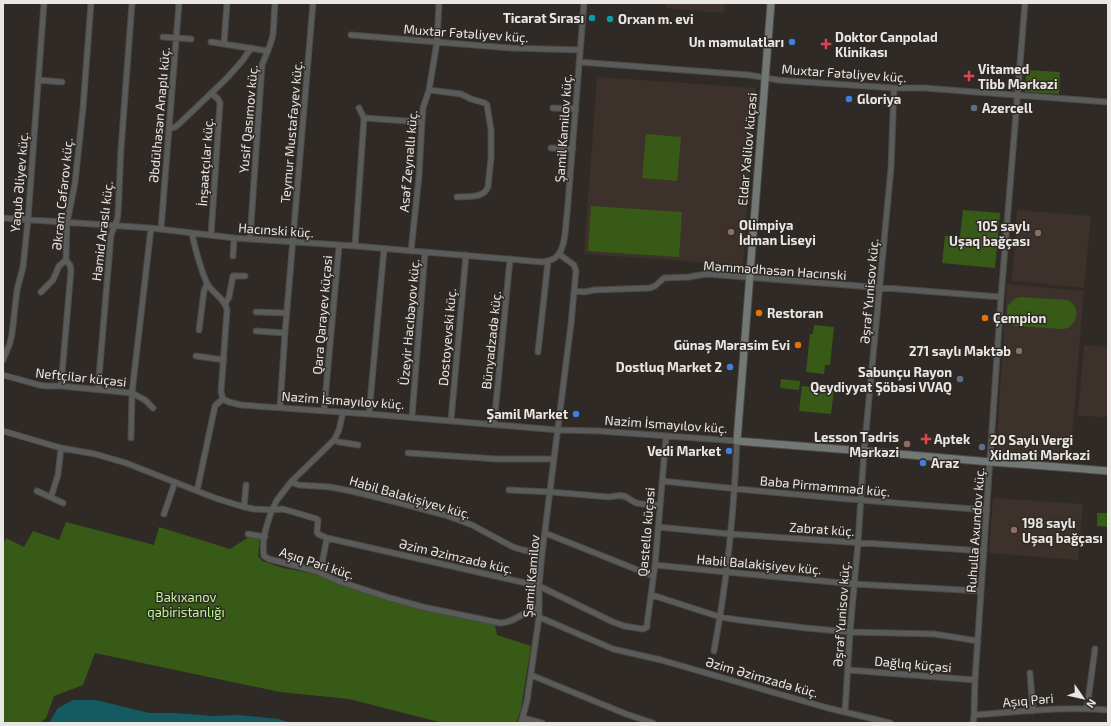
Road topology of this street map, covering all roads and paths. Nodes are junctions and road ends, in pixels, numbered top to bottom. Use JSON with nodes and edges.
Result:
{"nodes":[{"id":1,"x":44,"y":3,"type":"edge"},
{"id":2,"x":90,"y":3,"type":"edge"},
{"id":3,"x":132,"y":3,"type":"edge"},
{"id":4,"x":179,"y":3,"type":"edge"},
{"id":5,"x":227,"y":3,"type":"edge"},
{"id":6,"x":275,"y":3,"type":"edge"},
{"id":7,"x":313,"y":3,"type":"edge"},
{"id":8,"x":439,"y":3,"type":"edge"},
{"id":9,"x":584,"y":3,"type":"edge"},
{"id":10,"x":771,"y":3,"type":"edge"},
{"id":11,"x":1025,"y":3,"type":"edge"},
{"id":12,"x":352,"y":35,"type":"dead end"},
{"id":13,"x":163,"y":37,"type":"dead end"},
{"id":14,"x":177,"y":38,"type":"junction"},
{"id":15,"x":191,"y":39,"type":"dead end"},
{"id":16,"x":211,"y":42,"type":"dead end"},
{"id":17,"x":437,"y":42,"type":"junction"},
{"id":18,"x":224,"y":44,"type":"junction"},
{"id":19,"x":251,"y":48,"type":"junction"},
{"id":20,"x":580,"y":50,"type":"junction"},
{"id":21,"x":268,"y":51,"type":"junction"},
{"id":22,"x":579,"y":62,"type":"junction"},
{"id":23,"x":765,"y":77,"type":"junction"},
{"id":24,"x":38,"y":80,"type":"junction"},
{"id":25,"x":62,"y":82,"type":"dead end"},
{"id":26,"x":894,"y":88,"type":"junction"},
{"id":27,"x":429,"y":90,"type":"junction"},
{"id":28,"x":211,"y":94,"type":"junction"},
{"id":29,"x":1018,"y":96,"type":"junction"},
{"id":30,"x":1108,"y":102,"type":"edge"},
{"id":31,"x":359,"y":108,"type":"dead end"},
{"id":32,"x":553,"y":108,"type":"dead end"},
{"id":33,"x":576,"y":109,"type":"junction"},
{"id":34,"x":364,"y":118,"type":"junction"},
{"id":35,"x":422,"y":122,"type":"junction"},
{"id":36,"x":170,"y":129,"type":"junction"},
{"id":37,"x":551,"y":148,"type":"dead end"},
{"id":38,"x":573,"y":149,"type":"junction"},
{"id":39,"x":457,"y":197,"type":"dead end"},
{"id":40,"x":3,"y":218,"type":"edge"},
{"id":41,"x":28,"y":219,"type":"junction"},
{"id":42,"x":67,"y":223,"type":"junction"},
{"id":43,"x":114,"y":226,"type":"junction"},
{"id":44,"x":150,"y":228,"type":"junction"},
{"id":45,"x":161,"y":229,"type":"junction"},
{"id":46,"x":192,"y":233,"type":"junction"},
{"id":47,"x":211,"y":236,"type":"junction"},
{"id":48,"x":234,"y":238,"type":"junction"},
{"id":49,"x":250,"y":239,"type":"junction"},
{"id":50,"x":293,"y":242,"type":"junction"},
{"id":51,"x":339,"y":246,"type":"junction"},
{"id":52,"x":355,"y":246,"type":"junction"},
{"id":53,"x":384,"y":249,"type":"junction"},
{"id":54,"x":411,"y":251,"type":"junction"},
{"id":55,"x":425,"y":252,"type":"junction"},
{"id":56,"x":558,"y":254,"type":"junction"},
{"id":57,"x":466,"y":255,"type":"junction"},
{"id":58,"x":233,"y":256,"type":"dead end"},
{"id":59,"x":510,"y":259,"type":"junction"},
{"id":60,"x":66,"y":260,"type":"junction"},
{"id":61,"x":548,"y":261,"type":"junction"},
{"id":62,"x":245,"y":276,"type":"dead end"},
{"id":63,"x":749,"y":278,"type":"junction"},
{"id":64,"x":207,"y":284,"type":"junction"},
{"id":65,"x":880,"y":288,"type":"junction"},
{"id":66,"x":574,"y":291,"type":"junction"},
{"id":67,"x":41,"y":292,"type":"dead end"},
{"id":68,"x":1001,"y":297,"type":"junction"},
{"id":69,"x":225,"y":304,"type":"junction"},
{"id":70,"x":256,"y":312,"type":"dead end"},
{"id":71,"x":287,"y":313,"type":"junction"},
{"id":72,"x":199,"y":330,"type":"dead end"},
{"id":73,"x":256,"y":331,"type":"dead end"},
{"id":74,"x":285,"y":333,"type":"junction"},
{"id":75,"x":538,"y":352,"type":"dead end"},
{"id":76,"x":196,"y":356,"type":"dead end"},
{"id":77,"x":3,"y":360,"type":"edge"},
{"id":78,"x":224,"y":360,"type":"junction"},
{"id":79,"x":3,"y":375,"type":"edge"},
{"id":80,"x":61,"y":386,"type":"junction"},
{"id":81,"x":98,"y":389,"type":"junction"},
{"id":82,"x":132,"y":393,"type":"junction"},
{"id":83,"x":223,"y":399,"type":"junction"},
{"id":84,"x":280,"y":407,"type":"junction"},
{"id":85,"x":153,"y":408,"type":"dead end"},
{"id":86,"x":324,"y":411,"type":"junction"},
{"id":87,"x":343,"y":412,"type":"junction"},
{"id":88,"x":369,"y":414,"type":"junction"},
{"id":89,"x":412,"y":417,"type":"junction"},
{"id":90,"x":451,"y":420,"type":"junction"},
{"id":91,"x":494,"y":424,"type":"junction"},
{"id":92,"x":558,"y":430,"type":"junction"},
{"id":93,"x":3,"y":431,"type":"edge"},
{"id":94,"x":666,"y":437,"type":"junction"},
{"id":95,"x":131,"y":438,"type":"dead end"},
{"id":96,"x":334,"y":440,"type":"junction"},
{"id":97,"x":737,"y":442,"type":"junction"},
{"id":98,"x":358,"y":445,"type":"dead end"},
{"id":99,"x":61,"y":448,"type":"junction"},
{"id":100,"x":864,"y":451,"type":"junction"},
{"id":101,"x":408,"y":453,"type":"dead end"},
{"id":102,"x":554,"y":459,"type":"junction"},
{"id":103,"x":991,"y":462,"type":"junction"},
{"id":104,"x":1108,"y":471,"type":"edge"},
{"id":105,"x":662,"y":481,"type":"junction"},
{"id":106,"x":175,"y":482,"type":"junction"},
{"id":107,"x":291,"y":482,"type":"junction"},
{"id":108,"x":246,"y":485,"type":"dead end"},
{"id":109,"x":735,"y":489,"type":"junction"},
{"id":110,"x":509,"y":490,"type":"dead end"},
{"id":111,"x":37,"y":491,"type":"dead end"},
{"id":112,"x":197,"y":491,"type":"junction"},
{"id":113,"x":551,"y":492,"type":"junction"},
{"id":114,"x":51,"y":497,"type":"junction"},
{"id":115,"x":861,"y":500,"type":"junction"},
{"id":116,"x":63,"y":504,"type":"dead end"},
{"id":117,"x":660,"y":505,"type":"junction"},
{"id":118,"x":244,"y":507,"type":"junction"},
{"id":119,"x":272,"y":510,"type":"junction"},
{"id":120,"x":987,"y":510,"type":"junction"},
{"id":121,"x":164,"y":514,"type":"dead end"},
{"id":122,"x":658,"y":527,"type":"junction"},
{"id":123,"x":545,"y":533,"type":"junction"},
{"id":124,"x":248,"y":534,"type":"dead end"},
{"id":125,"x":730,"y":534,"type":"junction"},
{"id":126,"x":265,"y":537,"type":"junction"},
{"id":127,"x":327,"y":538,"type":"junction"},
{"id":128,"x":858,"y":543,"type":"junction"},
{"id":129,"x":984,"y":551,"type":"junction"},
{"id":130,"x":542,"y":554,"type":"junction"},
{"id":131,"x":655,"y":565,"type":"junction"},
{"id":132,"x":726,"y":572,"type":"junction"},
{"id":133,"x":320,"y":573,"type":"junction"},
{"id":134,"x":653,"y":576,"type":"junction"},
{"id":135,"x":854,"y":584,"type":"junction"},
{"id":136,"x":539,"y":586,"type":"junction"},
{"id":137,"x":981,"y":591,"type":"junction"},
{"id":138,"x":652,"y":595,"type":"junction"},
{"id":139,"x":539,"y":607,"type":"junction"},
{"id":140,"x":539,"y":617,"type":"junction"},
{"id":141,"x":720,"y":617,"type":"junction"},
{"id":142,"x":645,"y":628,"type":"joint"},
{"id":143,"x":850,"y":632,"type":"junction"},
{"id":144,"x":978,"y":641,"type":"junction"},
{"id":145,"x":1095,"y":649,"type":"dead end"},
{"id":146,"x":714,"y":651,"type":"dead end"},
{"id":147,"x":848,"y":670,"type":"junction"},
{"id":148,"x":1030,"y":673,"type":"dead end"},
{"id":149,"x":531,"y":675,"type":"junction"},
{"id":150,"x":975,"y":680,"type":"junction"},
{"id":151,"x":1087,"y":708,"type":"junction"},
{"id":152,"x":1108,"y":710,"type":"edge"},
{"id":153,"x":1034,"y":711,"type":"junction"},
{"id":154,"x":845,"y":712,"type":"junction"},
{"id":155,"x":974,"y":715,"type":"junction"},
{"id":156,"x":522,"y":720,"type":"edge"},
{"id":157,"x":542,"y":723,"type":"edge"},
{"id":158,"x":653,"y":723,"type":"edge"},
{"id":159,"x":890,"y":723,"type":"edge"},
{"id":160,"x":973,"y":723,"type":"edge"}],
"edges":[{"from":1,"to":24,"type":"street","name":"Yaqub Əliyev küç."},
{"from":2,"to":42,"type":"street","name":"Əkrəm Cəfərov küç."},
{"from":3,"to":43,"type":"street","name":"Həmid Araslı küç."},
{"from":4,"to":14,"type":"street","name":"Əbdülhəsən Anaplı küç."},
{"from":5,"to":18,"type":"street"},
{"from":6,"to":21,"type":"street","name":"Yusif Qasımov küç."},
{"from":7,"to":50,"type":"street","name":"Teymur Mustafayev küç."},
{"from":8,"to":17,"type":"street","name":"Asəf Zeynallı küç."},
{"from":9,"to":20,"type":"street","name":"Şamil Kamilov küç."},
{"from":10,"to":23,"type":"street","name":"Eldar Xəlilov küçəsi"},
{"from":11,"to":29,"type":"street","name":"Ruhulla Axundov küç."},
{"from":12,"to":17,"type":"street","name":"Muxtar Fətəliyev küç."},
{"from":13,"to":14,"type":"street"},
{"from":14,"to":15,"type":"street"},
{"from":14,"to":36,"type":"street","name":"Əbdülhəsən Anaplı küç."},
{"from":16,"to":18,"type":"street"},
{"from":17,"to":20,"type":"street","name":"Muxtar Fətəliyev küç."},
{"from":17,"to":27,"type":"street","name":"Asəf Zeynallı küç."},
{"from":18,"to":19,"type":"street"},
{"from":19,"to":21,"type":"street"},
{"from":19,"to":28,"type":"street"},
{"from":20,"to":22,"type":"street","name":"Şamil Kamilov küç."},
{"from":21,"to":49,"type":"street","name":"Yusif Qasımov küç."},
{"from":22,"to":23,"type":"street","name":"Muxtar Fətəliyev küç."},
{"from":22,"to":33,"type":"street","name":"Şamil Kamilov küç."},
{"from":23,"to":26,"type":"street","name":"Muxtar Fətəliyev küç."},
{"from":23,"to":63,"type":"street","name":"Eldar Xəlilov küçəsi"},
{"from":24,"to":25,"type":"street"},
{"from":24,"to":41,"type":"street","name":"Yaqub Əliyev küç."},
{"from":26,"to":29,"type":"street","name":"Muxtar Fətəliyev küç."},
{"from":26,"to":65,"type":"street","name":"Əşrəf Yunisov küç."},
{"from":27,"to":35,"type":"street","name":"Asəf Zeynallı küç."},
{"from":27,"to":39,"type":"street"},
{"from":28,"to":36,"type":"street"},
{"from":28,"to":47,"type":"street","name":"İnşaatçılar küç."},
{"from":29,"to":30,"type":"street","name":"Muxtar Fətəliyev küç."},
{"from":29,"to":68,"type":"street","name":"Ruhulla Axundov küç."},
{"from":31,"to":34,"type":"street"},
{"from":32,"to":33,"type":"street"},
{"from":33,"to":38,"type":"street","name":"Şamil Kamilov küç."},
{"from":34,"to":35,"type":"street"},
{"from":34,"to":52,"type":"street"},
{"from":35,"to":54,"type":"street","name":"Asəf Zeynallı küç."},
{"from":36,"to":45,"type":"street","name":"Əbdülhəsən Anaplı küç."},
{"from":37,"to":38,"type":"street"},
{"from":38,"to":56,"type":"street","name":"Şamil Kamilov küç."},
{"from":40,"to":41,"type":"street","name":"Hacınski küç."},
{"from":41,"to":42,"type":"street","name":"Hacınski küç."},
{"from":41,"to":77,"type":"street","name":"Yaqub Əliyev küç."},
{"from":42,"to":43,"type":"street","name":"Hacınski küç."},
{"from":42,"to":60,"type":"street","name":"Əkrəm Cəfərov küç."},
{"from":43,"to":44,"type":"street","name":"Hacınski küç."},
{"from":43,"to":81,"type":"street","name":"Həmid Araslı küç."},
{"from":44,"to":45,"type":"street","name":"Hacınski küç."},
{"from":44,"to":82,"type":"street"},
{"from":45,"to":46,"type":"street","name":"Hacınski küç."},
{"from":46,"to":47,"type":"street","name":"Hacınski küç."},
{"from":46,"to":64,"type":"street"},
{"from":47,"to":48,"type":"street","name":"Hacınski küç."},
{"from":48,"to":49,"type":"street","name":"Hacınski küç."},
{"from":48,"to":58,"type":"street"},
{"from":49,"to":50,"type":"street","name":"Hacınski küç."},
{"from":50,"to":51,"type":"street","name":"Hacınski küç."},
{"from":50,"to":71,"type":"street","name":"Teymur Mustafayev küç."},
{"from":51,"to":52,"type":"street","name":"Hacınski küç."},
{"from":51,"to":86,"type":"street","name":"Qara Qarayev küçəsi"},
{"from":52,"to":53,"type":"street","name":"Hacınski küç."},
{"from":53,"to":54,"type":"street","name":"Hacınski küç."},
{"from":53,"to":88,"type":"street"},
{"from":54,"to":55,"type":"street","name":"Hacınski küç."},
{"from":55,"to":57,"type":"street","name":"Hacınski küç."},
{"from":55,"to":89,"type":"street","name":"Üzeyir Hacıbəyov küç."},
{"from":56,"to":61,"type":"street"},
{"from":56,"to":66,"type":"street"},
{"from":57,"to":59,"type":"street","name":"Hacınski küç."},
{"from":57,"to":90,"type":"street","name":"Dostoyevski küç."},
{"from":59,"to":61,"type":"street","name":"Hacınski küç."},
{"from":59,"to":91,"type":"street","name":"Bünyadzadə küç."},
{"from":60,"to":67,"type":"street"},
{"from":60,"to":80,"type":"street","name":"Əkrəm Cəfərov küç."},
{"from":61,"to":75,"type":"street"},
{"from":62,"to":69,"type":"street"},
{"from":63,"to":65,"type":"street","name":"Məmmədhəsən Hacınski"},
{"from":63,"to":66,"type":"street","name":"Məmmədhəsən Hacınski"},
{"from":63,"to":97,"type":"street","name":"Eldar Xəlilov küçəsi"},
{"from":64,"to":69,"type":"street"},
{"from":64,"to":72,"type":"street"},
{"from":65,"to":68,"type":"street","name":"Məmmədhəsən Hacınski"},
{"from":65,"to":100,"type":"street","name":"Əşrəf Yunisov küç."},
{"from":66,"to":92,"type":"street"},
{"from":68,"to":103,"type":"street","name":"Ruhulla Axundov küç."},
{"from":69,"to":78,"type":"street"},
{"from":70,"to":71,"type":"street"},
{"from":71,"to":74,"type":"street","name":"Teymur Mustafayev küç."},
{"from":73,"to":74,"type":"street"},
{"from":74,"to":84,"type":"street","name":"Teymur Mustafayev küç."},
{"from":76,"to":78,"type":"street"},
{"from":78,"to":83,"type":"street"},
{"from":79,"to":80,"type":"street","name":"Neftçilər küçəsi"},
{"from":80,"to":81,"type":"street","name":"Neftçilər küçəsi"},
{"from":81,"to":82,"type":"street","name":"Neftçilər küçəsi"},
{"from":82,"to":85,"type":"street","name":"Neftçilər küçəsi"},
{"from":82,"to":95,"type":"street"},
{"from":83,"to":84,"type":"street","name":"Nazim İsmayılov küç."},
{"from":83,"to":112,"type":"street"},
{"from":84,"to":86,"type":"street","name":"Nazim İsmayılov küç."},
{"from":86,"to":87,"type":"street","name":"Nazim İsmayılov küç."},
{"from":87,"to":88,"type":"street","name":"Nazim İsmayılov küç."},
{"from":87,"to":96,"type":"street"},
{"from":88,"to":89,"type":"street","name":"Nazim İsmayılov küç."},
{"from":89,"to":90,"type":"street","name":"Nazim İsmayılov küç."},
{"from":90,"to":91,"type":"street","name":"Nazim İsmayılov küç."},
{"from":91,"to":92,"type":"street","name":"Nazim İsmayılov küç."},
{"from":92,"to":94,"type":"street","name":"Nazim İsmayılov küç."},
{"from":92,"to":102,"type":"street","name":"Şamil Kamilov"},
{"from":93,"to":99,"type":"street"},
{"from":94,"to":97,"type":"street","name":"Nazim İsmayılov küç."},
{"from":94,"to":105,"type":"street","name":"Qastello küçəsi"},
{"from":96,"to":98,"type":"street"},
{"from":96,"to":107,"type":"street","name":"Aşıq Pəri küç."},
{"from":97,"to":100,"type":"street","name":"Nazim İsmayılov küç."},
{"from":97,"to":109,"type":"street"},
{"from":99,"to":106,"type":"street"},
{"from":99,"to":114,"type":"street"},
{"from":100,"to":103,"type":"street","name":"Nazim İsmayılov küç."},
{"from":100,"to":115,"type":"street","name":"Əşrəf Yunisov küç."},
{"from":101,"to":102,"type":"street"},
{"from":102,"to":113,"type":"street","name":"Şamil Kamilov"},
{"from":103,"to":104,"type":"street","name":"Nazim İsmayılov küç."},
{"from":103,"to":120,"type":"street","name":"Ruhulla Axundov küç."},
{"from":105,"to":109,"type":"street","name":"Baba Pirməmməd küç."},
{"from":105,"to":117,"type":"street","name":"Qastello küçəsi"},
{"from":106,"to":112,"type":"street"},
{"from":106,"to":121,"type":"street"},
{"from":107,"to":119,"type":"street","name":"Aşıq Pəri küç."},
{"from":107,"to":130,"type":"street","name":"Habil Balakişiyev küç."},
{"from":108,"to":118,"type":"street"},
{"from":109,"to":115,"type":"street","name":"Baba Pirməmməd küç."},
{"from":109,"to":125,"type":"street"},
{"from":110,"to":113,"type":"street"},
{"from":111,"to":114,"type":"street"},
{"from":112,"to":118,"type":"street"},
{"from":113,"to":117,"type":"street"},
{"from":113,"to":123,"type":"street","name":"Şamil Kamilov"},
{"from":114,"to":116,"type":"street"},
{"from":115,"to":120,"type":"street","name":"Baba Pirməmməd küç."},
{"from":115,"to":128,"type":"street","name":"Əşrəf Yunisov küç."},
{"from":117,"to":122,"type":"street","name":"Qastello küçəsi"},
{"from":118,"to":119,"type":"street"},
{"from":119,"to":126,"type":"street","name":"Aşıq Pəri küç."},
{"from":119,"to":127,"type":"street"},
{"from":120,"to":129,"type":"street","name":"Ruhulla Axundov küç."},
{"from":122,"to":125,"type":"street","name":"Zabrat küç."},
{"from":122,"to":131,"type":"street","name":"Qastello küçəsi"},
{"from":123,"to":130,"type":"street","name":"Şamil Kamilov"},
{"from":123,"to":134,"type":"street"},
{"from":124,"to":126,"type":"street"},
{"from":125,"to":128,"type":"street","name":"Zabrat küç."},
{"from":125,"to":132,"type":"street"},
{"from":126,"to":133,"type":"street","name":"Aşıq Pəri küç."},
{"from":127,"to":133,"type":"street"},
{"from":127,"to":136,"type":"street","name":"Əzim Əzimzadə küç."},
{"from":128,"to":129,"type":"street","name":"Zabrat küç."},
{"from":128,"to":135,"type":"street","name":"Əşrəf Yunisov küç."},
{"from":129,"to":137,"type":"street","name":"Ruhulla Axundov küç."},
{"from":130,"to":136,"type":"street","name":"Şamil Kamilov"},
{"from":131,"to":132,"type":"street","name":"Habil Balakişiyev küç."},
{"from":131,"to":134,"type":"street","name":"Qastello küçəsi"},
{"from":132,"to":135,"type":"street","name":"Habil Balakişiyev küç."},
{"from":132,"to":141,"type":"street"},
{"from":133,"to":139,"type":"street","name":"Aşıq Pəri küç."},
{"from":134,"to":138,"type":"street","name":"Qastello küçəsi"},
{"from":135,"to":137,"type":"street","name":"Habil Balakişiyev küç."},
{"from":135,"to":143,"type":"street","name":"Əşrəf Yunisov küç."},
{"from":136,"to":139,"type":"street","name":"Şamil Kamilov"},
{"from":136,"to":142,"type":"street","name":"Əzim Əzimzadə küç."},
{"from":137,"to":144,"type":"street","name":"Ruhulla Axundov küç."},
{"from":138,"to":141,"type":"street"},
{"from":138,"to":142,"type":"street","name":"Qastello küçəsi"},
{"from":139,"to":140,"type":"street","name":"Şamil Kamilov"},
{"from":140,"to":149,"type":"street","name":"Şamil Kamilov"},
{"from":140,"to":154,"type":"street","name":"Əzim Əzimzadə küç."},
{"from":141,"to":143,"type":"street"},
{"from":141,"to":146,"type":"street"},
{"from":143,"to":144,"type":"street"},
{"from":143,"to":147,"type":"street","name":"Əşrəf Yunisov küç."},
{"from":144,"to":150,"type":"street","name":"Ruhulla Axundov küç."},
{"from":145,"to":151,"type":"street"},
{"from":147,"to":150,"type":"street","name":"Dağlıq küçəsi"},
{"from":147,"to":154,"type":"street","name":"Əşrəf Yunisov küç."},
{"from":148,"to":153,"type":"street"},
{"from":149,"to":156,"type":"street","name":"Şamil Kamilov"},
{"from":149,"to":158,"type":"street"},
{"from":150,"to":155,"type":"street","name":"Ruhulla Axundov küç."},
{"from":151,"to":152,"type":"street","name":"Aşıq Pəri"},
{"from":151,"to":153,"type":"street","name":"Aşıq Pəri"},
{"from":153,"to":155,"type":"street","name":"Aşıq Pəri"},
{"from":154,"to":159,"type":"street","name":"Əzim Əzimzadə küç."},
{"from":155,"to":160,"type":"street","name":"Ruhulla Axundov küç."},
{"from":156,"to":157,"type":"street"}]}
